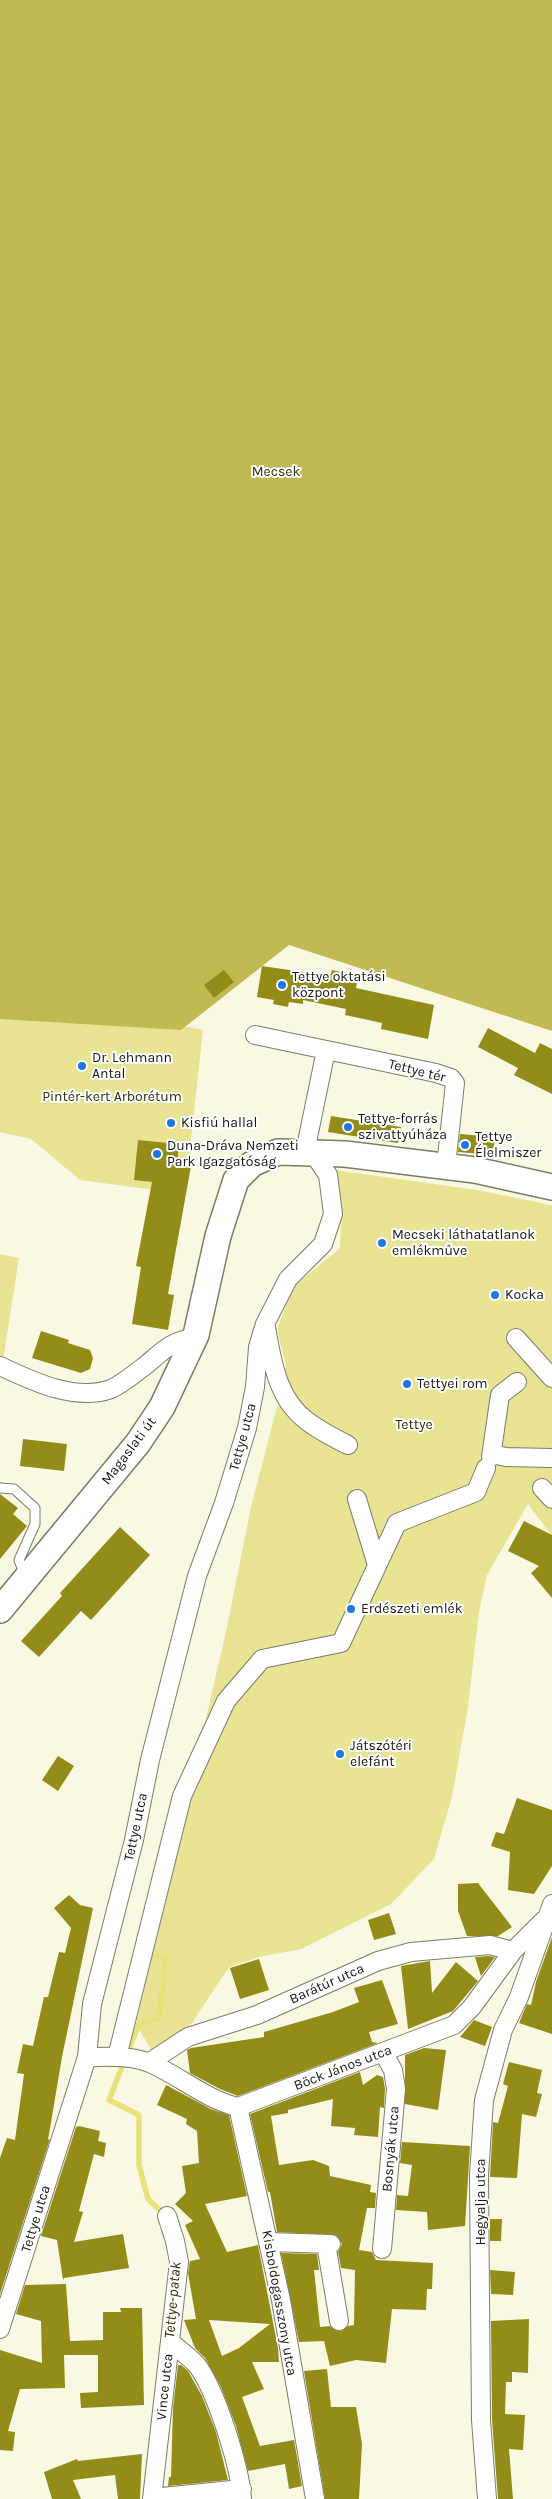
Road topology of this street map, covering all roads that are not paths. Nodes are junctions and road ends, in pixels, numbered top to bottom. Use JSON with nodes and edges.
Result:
{"nodes":[{"id":1,"x":254,"y":1035,"type":"dead end"},
{"id":2,"x":326,"y":1050,"type":"junction"},
{"id":3,"x":309,"y":1153,"type":"junction"},
{"id":4,"x":446,"y":1166,"type":"junction"},
{"id":5,"x":552,"y":1187,"type":"edge"},
{"id":6,"x":265,"y":1324,"type":"junction"},
{"id":7,"x":195,"y":1338,"type":"junction"},
{"id":8,"x":516,"y":1338,"type":"dead end"},
{"id":9,"x":545,"y":1358,"type":"edge"},
{"id":10,"x":0,"y":1366,"type":"edge"},
{"id":11,"x":552,"y":1378,"type":"edge"},
{"id":12,"x":517,"y":1382,"type":"dead end"},
{"id":13,"x":348,"y":1445,"type":"dead end"},
{"id":14,"x":552,"y":1458,"type":"edge"},
{"id":15,"x":490,"y":1459,"type":"junction"},
{"id":16,"x":0,"y":1488,"type":"edge"},
{"id":17,"x":357,"y":1500,"type":"dead end"},
{"id":18,"x":378,"y":1565,"type":"junction"},
{"id":19,"x":26,"y":1578,"type":"junction"},
{"id":20,"x":0,"y":1610,"type":"edge"},
{"id":21,"x":550,"y":1910,"type":"edge"},
{"id":22,"x":513,"y":1951,"type":"junction"},
{"id":23,"x":383,"y":2052,"type":"junction"},
{"id":24,"x":87,"y":2057,"type":"junction"},
{"id":25,"x":130,"y":2059,"type":"junction"},
{"id":26,"x":238,"y":2107,"type":"junction"},
{"id":27,"x":167,"y":2216,"type":"dead end"},
{"id":28,"x":269,"y":2242,"type":"junction"},
{"id":29,"x":382,"y":2249,"type":"dead end"},
{"id":30,"x":339,"y":2321,"type":"dead end"},
{"id":31,"x":0,"y":2329,"type":"edge"},
{"id":32,"x":170,"y":2341,"type":"junction"},
{"id":33,"x":242,"y":2494,"type":"edge"},
{"id":34,"x":152,"y":2498,"type":"edge"},
{"id":35,"x":315,"y":2499,"type":"edge"},
{"id":36,"x":487,"y":2499,"type":"edge"}],
"edges":[{"from":1,"to":2,"type":"street","name":"Tettye tér"},
{"from":2,"to":3,"type":"street"},
{"from":2,"to":4,"type":"street","name":"Tettye tér"},
{"from":3,"to":4,"type":"street"},
{"from":3,"to":6,"type":"street"},
{"from":3,"to":7,"type":"street","name":"Magaslati út"},
{"from":4,"to":5,"type":"street"},
{"from":6,"to":13,"type":"street"},
{"from":6,"to":24,"type":"street","name":"Tettye utca"},
{"from":7,"to":10,"type":"street"},
{"from":7,"to":19,"type":"street","name":"Magaslati út"},
{"from":8,"to":9,"type":"street"},
{"from":9,"to":11,"type":"street"},
{"from":12,"to":15,"type":"street"},
{"from":14,"to":15,"type":"street"},
{"from":15,"to":18,"type":"street"},
{"from":16,"to":19,"type":"lane"},
{"from":17,"to":18,"type":"street"},
{"from":18,"to":25,"type":"street"},
{"from":19,"to":20,"type":"street","name":"Magaslati út"},
{"from":21,"to":22,"type":"street","name":"Böck János utca"},
{"from":21,"to":36,"type":"street","name":"Hegyalja utca"},
{"from":22,"to":23,"type":"street","name":"Böck János utca"},
{"from":22,"to":25,"type":"street","name":"Barátúr utca"},
{"from":23,"to":26,"type":"street","name":"Böck János utca"},
{"from":23,"to":29,"type":"street","name":"Bosnyák utca"},
{"from":24,"to":25,"type":"street"},
{"from":24,"to":31,"type":"street","name":"Tettye utca"},
{"from":25,"to":26,"type":"street"},
{"from":26,"to":28,"type":"street","name":"Kisboldogasszony utca"},
{"from":27,"to":32,"type":"street","name":"Vince utca"},
{"from":28,"to":30,"type":"street"},
{"from":28,"to":35,"type":"street","name":"Kisboldogasszony utca"},
{"from":32,"to":33,"type":"street"},
{"from":32,"to":34,"type":"street","name":"Vince utca"},
{"from":33,"to":34,"type":"street"}]}
